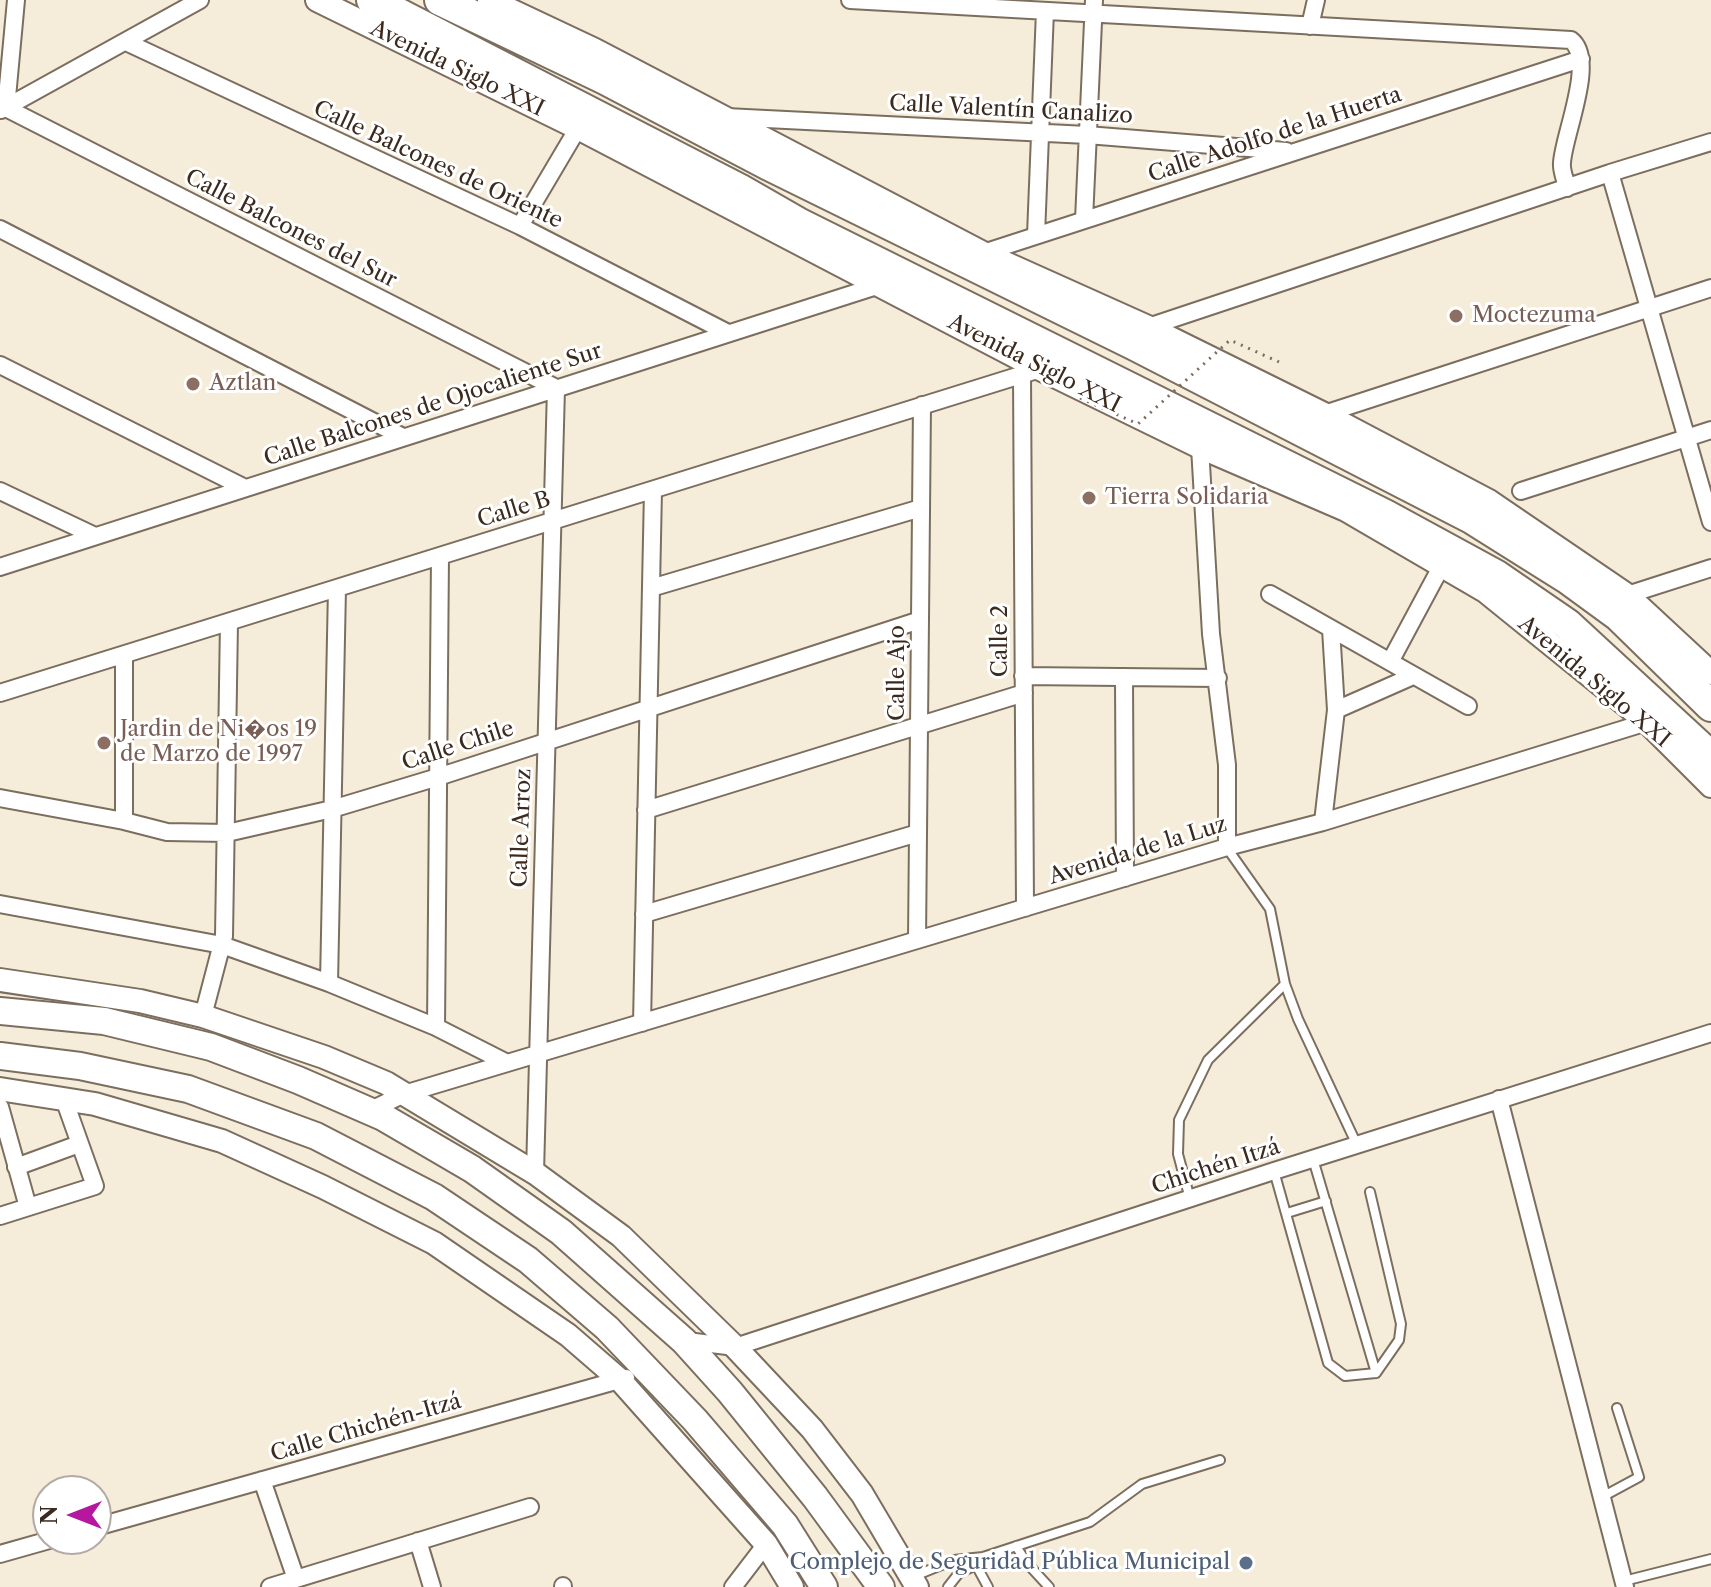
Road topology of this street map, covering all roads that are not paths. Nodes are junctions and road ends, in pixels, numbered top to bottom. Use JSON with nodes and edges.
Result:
{"nodes":[{"id":1,"x":16,"y":0,"type":"edge"},
{"id":2,"x":200,"y":0,"type":"edge"},
{"id":3,"x":317,"y":0,"type":"edge"},
{"id":4,"x":372,"y":0,"type":"edge"},
{"id":5,"x":440,"y":0,"type":"edge"},
{"id":6,"x":489,"y":0,"type":"edge"},
{"id":7,"x":850,"y":0,"type":"edge"},
{"id":8,"x":1189,"y":0,"type":"edge"},
{"id":9,"x":1316,"y":0,"type":"edge"},
{"id":10,"x":905,"y":2,"type":"edge"},
{"id":11,"x":1006,"y":4,"type":"edge"},
{"id":12,"x":1093,"y":7,"type":"edge"},
{"id":13,"x":1045,"y":11,"type":"junction"},
{"id":14,"x":1185,"y":19,"type":"junction"},
{"id":15,"x":1310,"y":26,"type":"junction"},
{"id":16,"x":126,"y":42,"type":"junction"},
{"id":17,"x":595,"y":50,"type":"junction"},
{"id":18,"x":1581,"y":59,"type":"junction"},
{"id":19,"x":605,"y":79,"type":"junction"},
{"id":20,"x":3,"y":110,"type":"edge"},
{"id":21,"x":723,"y":117,"type":"junction"},
{"id":22,"x":578,"y":128,"type":"junction"},
{"id":23,"x":1040,"y":132,"type":"junction"},
{"id":24,"x":1087,"y":135,"type":"junction"},
{"id":25,"x":1711,"y":142,"type":"edge"},
{"id":26,"x":1296,"y":151,"type":"junction"},
{"id":27,"x":1610,"y":173,"type":"junction"},
{"id":28,"x":1567,"y":188,"type":"junction"},
{"id":29,"x":922,"y":220,"type":"junction"},
{"id":30,"x":1084,"y":220,"type":"junction"},
{"id":31,"x":800,"y":224,"type":"junction"},
{"id":32,"x":766,"y":225,"type":"junction"},
{"id":33,"x":891,"y":225,"type":"junction"},
{"id":34,"x":520,"y":226,"type":"junction"},
{"id":35,"x":0,"y":229,"type":"edge"},
{"id":36,"x":1036,"y":235,"type":"junction"},
{"id":37,"x":983,"y":253,"type":"junction"},
{"id":38,"x":880,"y":285,"type":"junction"},
{"id":39,"x":1711,"y":288,"type":"edge"},
{"id":40,"x":1649,"y":308,"type":"junction"},
{"id":41,"x":728,"y":333,"type":"junction"},
{"id":42,"x":1141,"y":336,"type":"junction"},
{"id":43,"x":0,"y":365,"type":"edge"},
{"id":44,"x":1031,"y":372,"type":"junction"},
{"id":45,"x":556,"y":388,"type":"junction"},
{"id":46,"x":922,"y":405,"type":"junction"},
{"id":47,"x":1324,"y":414,"type":"junction"},
{"id":48,"x":1711,"y":430,"type":"edge"},
{"id":49,"x":403,"y":437,"type":"junction"},
{"id":50,"x":1687,"y":438,"type":"junction"},
{"id":51,"x":1200,"y":447,"type":"junction"},
{"id":52,"x":245,"y":488,"type":"junction"},
{"id":53,"x":653,"y":490,"type":"junction"},
{"id":54,"x":0,"y":491,"type":"edge"},
{"id":55,"x":1521,"y":491,"type":"dead end"},
{"id":56,"x":921,"y":508,"type":"junction"},
{"id":57,"x":553,"y":520,"type":"junction"},
{"id":58,"x":1711,"y":522,"type":"edge"},
{"id":59,"x":95,"y":536,"type":"junction"},
{"id":60,"x":440,"y":556,"type":"junction"},
{"id":61,"x":0,"y":567,"type":"edge"},
{"id":62,"x":1441,"y":567,"type":"junction"},
{"id":63,"x":1711,"y":568,"type":"edge"},
{"id":64,"x":337,"y":588,"type":"junction"},
{"id":65,"x":651,"y":588,"type":"junction"},
{"id":66,"x":1270,"y":594,"type":"dead end"},
{"id":67,"x":1627,"y":595,"type":"junction"},
{"id":68,"x":920,"y":620,"type":"junction"},
{"id":69,"x":229,"y":622,"type":"junction"},
{"id":70,"x":1331,"y":629,"type":"junction"},
{"id":71,"x":1648,"y":643,"type":"junction"},
{"id":72,"x":124,"y":655,"type":"junction"},
{"id":73,"x":1390,"y":662,"type":"junction"},
{"id":74,"x":1610,"y":662,"type":"junction"},
{"id":75,"x":1711,"y":673,"type":"edge"},
{"id":76,"x":1023,"y":676,"type":"junction"},
{"id":77,"x":1413,"y":676,"type":"junction"},
{"id":78,"x":1124,"y":677,"type":"junction"},
{"id":79,"x":1218,"y":678,"type":"junction"},
{"id":80,"x":0,"y":693,"type":"edge"},
{"id":81,"x":1024,"y":693,"type":"junction"},
{"id":82,"x":1468,"y":706,"type":"dead end"},
{"id":83,"x":1711,"y":706,"type":"edge"},
{"id":84,"x":648,"y":707,"type":"junction"},
{"id":85,"x":1336,"y":710,"type":"junction"},
{"id":86,"x":1647,"y":722,"type":"junction"},
{"id":87,"x":919,"y":726,"type":"junction"},
{"id":88,"x":547,"y":740,"type":"junction"},
{"id":89,"x":1711,"y":757,"type":"edge"},
{"id":90,"x":438,"y":777,"type":"junction"},
{"id":91,"x":1711,"y":786,"type":"edge"},
{"id":92,"x":0,"y":798,"type":"edge"},
{"id":93,"x":332,"y":809,"type":"junction"},
{"id":94,"x":646,"y":810,"type":"junction"},
{"id":95,"x":124,"y":821,"type":"junction"},
{"id":96,"x":1323,"y":822,"type":"junction"},
{"id":97,"x":227,"y":833,"type":"junction"},
{"id":98,"x":918,"y":833,"type":"junction"},
{"id":99,"x":1227,"y":847,"type":"junction"},
{"id":100,"x":1125,"y":878,"type":"junction"},
{"id":101,"x":0,"y":904,"type":"edge"},
{"id":102,"x":1025,"y":908,"type":"junction"},
{"id":103,"x":644,"y":914,"type":"junction"},
{"id":104,"x":917,"y":940,"type":"junction"},
{"id":105,"x":222,"y":945,"type":"junction"},
{"id":106,"x":0,"y":980,"type":"edge"},
{"id":107,"x":329,"y":983,"type":"junction"},
{"id":108,"x":1285,"y":984,"type":"junction"},
{"id":109,"x":0,"y":1011,"type":"edge"},
{"id":110,"x":203,"y":1016,"type":"junction"},
{"id":111,"x":642,"y":1023,"type":"junction"},
{"id":112,"x":436,"y":1027,"type":"junction"},
{"id":113,"x":1711,"y":1033,"type":"edge"},
{"id":114,"x":538,"y":1054,"type":"junction"},
{"id":115,"x":0,"y":1056,"type":"edge"},
{"id":116,"x":507,"y":1063,"type":"junction"},
{"id":117,"x":0,"y":1089,"type":"edge"},
{"id":118,"x":404,"y":1094,"type":"junction"},
{"id":119,"x":64,"y":1099,"type":"junction"},
{"id":120,"x":1499,"y":1099,"type":"junction"},
{"id":121,"x":0,"y":1107,"type":"edge"},
{"id":122,"x":369,"y":1111,"type":"junction"},
{"id":123,"x":79,"y":1144,"type":"junction"},
{"id":124,"x":1357,"y":1145,"type":"junction"},
{"id":125,"x":1313,"y":1159,"type":"junction"},
{"id":126,"x":16,"y":1167,"type":"junction"},
{"id":127,"x":1274,"y":1171,"type":"junction"},
{"id":128,"x":535,"y":1173,"type":"junction"},
{"id":129,"x":1370,"y":1192,"type":"dead end"},
{"id":130,"x":1190,"y":1199,"type":"junction"},
{"id":131,"x":1326,"y":1201,"type":"junction"},
{"id":132,"x":28,"y":1207,"type":"junction"},
{"id":133,"x":1287,"y":1213,"type":"junction"},
{"id":134,"x":0,"y":1216,"type":"edge"},
{"id":135,"x":684,"y":1341,"type":"junction"},
{"id":136,"x":735,"y":1347,"type":"junction"},
{"id":137,"x":649,"y":1371,"type":"junction"},
{"id":138,"x":1376,"y":1373,"type":"junction"},
{"id":139,"x":620,"y":1380,"type":"junction"},
{"id":140,"x":1617,"y":1408,"type":"dead end"},
{"id":141,"x":1220,"y":1460,"type":"dead end"},
{"id":142,"x":262,"y":1480,"type":"junction"},
{"id":143,"x":1601,"y":1497,"type":"junction"},
{"id":144,"x":530,"y":1507,"type":"dead end"},
{"id":145,"x":112,"y":1522,"type":"edge"},
{"id":146,"x":418,"y":1541,"type":"junction"},
{"id":147,"x":766,"y":1544,"type":"junction"},
{"id":148,"x":32,"y":1545,"type":"edge"},
{"id":149,"x":1016,"y":1546,"type":"junction"},
{"id":150,"x":0,"y":1554,"type":"edge"},
{"id":151,"x":803,"y":1554,"type":"junction"},
{"id":152,"x":983,"y":1557,"type":"junction"},
{"id":153,"x":1711,"y":1559,"type":"edge"},
{"id":154,"x":1026,"y":1562,"type":"junction"},
{"id":155,"x":976,"y":1565,"type":"junction"},
{"id":156,"x":296,"y":1579,"type":"junction"},
{"id":157,"x":914,"y":1582,"type":"edge"},
{"id":158,"x":1624,"y":1584,"type":"edge"},
{"id":159,"x":270,"y":1587,"type":"edge"},
{"id":160,"x":432,"y":1587,"type":"edge"},
{"id":161,"x":733,"y":1587,"type":"edge"},
{"id":162,"x":792,"y":1587,"type":"edge"},
{"id":163,"x":812,"y":1587,"type":"edge"},
{"id":164,"x":824,"y":1587,"type":"edge"},
{"id":165,"x":881,"y":1587,"type":"edge"},
{"id":166,"x":948,"y":1587,"type":"edge"},
{"id":167,"x":988,"y":1587,"type":"edge"},
{"id":168,"x":1039,"y":1587,"type":"edge"},
{"id":169,"x":1049,"y":1587,"type":"edge"}],
"edges":[{"from":1,"to":20,"type":"street"},
{"from":2,"to":16,"type":"street"},
{"from":3,"to":22,"type":"street","name":"Avenida Siglo XXI"},
{"from":4,"to":31,"type":"highway","name":"Avenida Siglo XXI"},
{"from":5,"to":19,"type":"highway"},
{"from":6,"to":17,"type":"street"},
{"from":7,"to":10,"type":"street"},
{"from":8,"to":14,"type":"street"},
{"from":9,"to":15,"type":"street"},
{"from":10,"to":11,"type":"street"},
{"from":11,"to":13,"type":"street"},
{"from":12,"to":13,"type":"street"},
{"from":12,"to":14,"type":"street"},
{"from":12,"to":24,"type":"street"},
{"from":13,"to":23,"type":"street"},
{"from":14,"to":15,"type":"street"},
{"from":15,"to":18,"type":"street"},
{"from":16,"to":20,"type":"street"},
{"from":16,"to":34,"type":"street","name":"Calle Balcones de Oriente"},
{"from":17,"to":19,"type":"highway"},
{"from":17,"to":21,"type":"street"},
{"from":18,"to":26,"type":"street","name":"Calle Adolfo de la Huerta"},
{"from":18,"to":28,"type":"street"},
{"from":19,"to":33,"type":"highway"},
{"from":20,"to":45,"type":"street","name":"Calle Balcones del Sur"},
{"from":21,"to":23,"type":"street","name":"Calle Valentín Canalizo"},
{"from":21,"to":29,"type":"street"},
{"from":22,"to":32,"type":"street","name":"Avenida Siglo XXI"},
{"from":22,"to":34,"type":"street"},
{"from":23,"to":24,"type":"street","name":"Calle Valentín Canalizo"},
{"from":23,"to":36,"type":"street"},
{"from":24,"to":26,"type":"street","name":"Calle Valentín Canalizo"},
{"from":24,"to":30,"type":"street"},
{"from":25,"to":27,"type":"street"},
{"from":26,"to":30,"type":"street","name":"Calle Adolfo de la Huerta"},
{"from":27,"to":28,"type":"street"},
{"from":27,"to":40,"type":"street"},
{"from":28,"to":42,"type":"street"},
{"from":29,"to":33,"type":"highway"},
{"from":29,"to":37,"type":"street"},
{"from":30,"to":36,"type":"street","name":"Calle Adolfo de la Huerta"},
{"from":31,"to":32,"type":"highway"},
{"from":31,"to":74,"type":"highway","name":"Avenida Siglo XXI"},
{"from":32,"to":38,"type":"street","name":"Avenida Siglo XXI"},
{"from":33,"to":42,"type":"highway"},
{"from":34,"to":41,"type":"street","name":"Calle Balcones de Oriente"},
{"from":35,"to":49,"type":"street"},
{"from":36,"to":37,"type":"street","name":"Calle Adolfo de la Huerta"},
{"from":37,"to":42,"type":"street"},
{"from":38,"to":41,"type":"street","name":"Calle Balcones de Ojocaliente Sur"},
{"from":38,"to":44,"type":"street","name":"Avenida Siglo XXI"},
{"from":39,"to":40,"type":"street"},
{"from":40,"to":47,"type":"street"},
{"from":40,"to":50,"type":"street"},
{"from":41,"to":45,"type":"street","name":"Calle Balcones de Ojocaliente Sur"},
{"from":42,"to":47,"type":"street"},
{"from":42,"to":71,"type":"highway"},
{"from":43,"to":52,"type":"street"},
{"from":44,"to":46,"type":"street","name":"Calle B"},
{"from":44,"to":51,"type":"street","name":"Avenida Siglo XXI"},
{"from":44,"to":76,"type":"street","name":"Calle 2"},
{"from":45,"to":49,"type":"street","name":"Calle Balcones de Ojocaliente Sur"},
{"from":45,"to":57,"type":"street","name":"Calle Arroz"},
{"from":46,"to":53,"type":"street","name":"Calle B"},
{"from":46,"to":56,"type":"street","name":"Calle Ajo"},
{"from":47,"to":67,"type":"street"},
{"from":48,"to":50,"type":"street"},
{"from":49,"to":52,"type":"street","name":"Calle Balcones de Ojocaliente Sur"},
{"from":50,"to":55,"type":"street"},
{"from":50,"to":58,"type":"street"},
{"from":51,"to":62,"type":"street","name":"Avenida Siglo XXI"},
{"from":51,"to":79,"type":"street"},
{"from":52,"to":59,"type":"street","name":"Calle Balcones de Ojocaliente Sur"},
{"from":53,"to":57,"type":"street","name":"Calle B"},
{"from":53,"to":65,"type":"street"},
{"from":54,"to":59,"type":"street"},
{"from":56,"to":65,"type":"street"},
{"from":56,"to":68,"type":"street","name":"Calle Ajo"},
{"from":57,"to":60,"type":"street","name":"Calle B"},
{"from":57,"to":88,"type":"street","name":"Calle Arroz"},
{"from":59,"to":61,"type":"street","name":"Calle Balcones de Ojocaliente Sur"},
{"from":60,"to":64,"type":"street","name":"Calle B"},
{"from":60,"to":90,"type":"street"},
{"from":62,"to":73,"type":"street"},
{"from":62,"to":86,"type":"street","name":"Avenida Siglo XXI"},
{"from":63,"to":67,"type":"street"},
{"from":64,"to":69,"type":"street","name":"Calle B"},
{"from":64,"to":93,"type":"street"},
{"from":65,"to":84,"type":"street"},
{"from":66,"to":70,"type":"street"},
{"from":67,"to":75,"type":"street"},
{"from":68,"to":84,"type":"street","name":"Calle Chile"},
{"from":68,"to":87,"type":"street","name":"Calle Ajo"},
{"from":69,"to":72,"type":"street","name":"Calle B"},
{"from":69,"to":97,"type":"street"},
{"from":70,"to":73,"type":"street"},
{"from":70,"to":85,"type":"street"},
{"from":71,"to":74,"type":"highway"},
{"from":71,"to":83,"type":"highway"},
{"from":72,"to":80,"type":"street","name":"Calle B"},
{"from":72,"to":95,"type":"street"},
{"from":73,"to":77,"type":"street"},
{"from":74,"to":89,"type":"highway","name":"Avenida Siglo XXI"},
{"from":76,"to":78,"type":"street"},
{"from":76,"to":81,"type":"street","name":"Calle 2"},
{"from":77,"to":82,"type":"street"},
{"from":77,"to":85,"type":"street"},
{"from":78,"to":79,"type":"street"},
{"from":78,"to":100,"type":"street"},
{"from":79,"to":99,"type":"street"},
{"from":81,"to":87,"type":"street"},
{"from":81,"to":102,"type":"street","name":"Calle 2"},
{"from":84,"to":88,"type":"street","name":"Calle Chile"},
{"from":84,"to":94,"type":"street"},
{"from":85,"to":96,"type":"street"},
{"from":86,"to":91,"type":"street","name":"Avenida Siglo XXI"},
{"from":86,"to":96,"type":"street","name":"Avenida de la Luz"},
{"from":87,"to":94,"type":"street"},
{"from":87,"to":98,"type":"street","name":"Calle Ajo"},
{"from":88,"to":90,"type":"street","name":"Calle Chile"},
{"from":88,"to":114,"type":"street","name":"Calle Arroz"},
{"from":90,"to":93,"type":"street","name":"Calle Chile"},
{"from":90,"to":112,"type":"street"},
{"from":92,"to":95,"type":"street","name":"Calle Chile"},
{"from":93,"to":97,"type":"street","name":"Calle Chile"},
{"from":93,"to":107,"type":"street"},
{"from":94,"to":103,"type":"street"},
{"from":95,"to":97,"type":"street","name":"Calle Chile"},
{"from":96,"to":99,"type":"street","name":"Avenida de la Luz"},
{"from":97,"to":105,"type":"street"},
{"from":98,"to":103,"type":"street"},
{"from":98,"to":104,"type":"street","name":"Calle Ajo"},
{"from":99,"to":100,"type":"street","name":"Avenida de la Luz"},
{"from":99,"to":108,"type":"lane"},
{"from":100,"to":102,"type":"street","name":"Avenida de la Luz"},
{"from":101,"to":105,"type":"street"},
{"from":102,"to":104,"type":"street","name":"Avenida de la Luz"},
{"from":103,"to":111,"type":"street"},
{"from":104,"to":111,"type":"street","name":"Avenida de la Luz"},
{"from":105,"to":107,"type":"street"},
{"from":105,"to":110,"type":"street"},
{"from":106,"to":110,"type":"street"},
{"from":107,"to":112,"type":"street"},
{"from":108,"to":124,"type":"lane"},
{"from":108,"to":130,"type":"lane"},
{"from":109,"to":122,"type":"main road"},
{"from":110,"to":118,"type":"street"},
{"from":111,"to":114,"type":"street","name":"Avenida de la Luz"},
{"from":112,"to":116,"type":"street"},
{"from":113,"to":120,"type":"street","name":"Chichén Itzá"},
{"from":114,"to":116,"type":"street","name":"Avenida de la Luz"},
{"from":114,"to":128,"type":"street","name":"Calle Arroz"},
{"from":115,"to":137,"type":"main road"},
{"from":116,"to":118,"type":"street","name":"Avenida de la Luz"},
{"from":117,"to":119,"type":"street"},
{"from":118,"to":122,"type":"street","name":"Avenida de la Luz"},
{"from":118,"to":128,"type":"street"},
{"from":119,"to":123,"type":"street"},
{"from":119,"to":139,"type":"street"},
{"from":120,"to":124,"type":"street","name":"Chichén Itzá"},
{"from":120,"to":143,"type":"street"},
{"from":121,"to":126,"type":"street"},
{"from":122,"to":135,"type":"main road"},
{"from":123,"to":126,"type":"street"},
{"from":123,"to":132,"type":"street"},
{"from":124,"to":125,"type":"street","name":"Chichén Itzá"},
{"from":125,"to":127,"type":"street","name":"Chichén Itzá"},
{"from":125,"to":131,"type":"lane"},
{"from":126,"to":132,"type":"street"},
{"from":127,"to":130,"type":"street","name":"Chichén Itzá"},
{"from":127,"to":133,"type":"lane"},
{"from":128,"to":136,"type":"street"},
{"from":129,"to":138,"type":"lane"},
{"from":130,"to":136,"type":"street","name":"Chichén Itzá"},
{"from":131,"to":133,"type":"lane"},
{"from":131,"to":138,"type":"lane"},
{"from":132,"to":134,"type":"street"},
{"from":133,"to":138,"type":"lane"},
{"from":135,"to":136,"type":"street"},
{"from":135,"to":165,"type":"main road"},
{"from":136,"to":157,"type":"street"},
{"from":137,"to":139,"type":"street","name":"Calle Chichén-Itzá"},
{"from":137,"to":151,"type":"main road"},
{"from":139,"to":142,"type":"street","name":"Calle Chichén-Itzá"},
{"from":139,"to":147,"type":"street"},
{"from":140,"to":143,"type":"lane"},
{"from":141,"to":149,"type":"lane"},
{"from":142,"to":145,"type":"street","name":"Calle Chichén-Itzá"},
{"from":142,"to":156,"type":"street"},
{"from":143,"to":158,"type":"street"},
{"from":144,"to":146,"type":"street"},
{"from":146,"to":156,"type":"street"},
{"from":146,"to":160,"type":"street"},
{"from":147,"to":161,"type":"street"},
{"from":147,"to":162,"type":"street"},
{"from":148,"to":150,"type":"street"},
{"from":149,"to":152,"type":"lane"},
{"from":149,"to":154,"type":"lane"},
{"from":151,"to":163,"type":"main road"},
{"from":151,"to":164,"type":"main road"},
{"from":152,"to":155,"type":"lane"},
{"from":152,"to":157,"type":"lane"},
{"from":153,"to":158,"type":"lane"},
{"from":154,"to":168,"type":"lane"},
{"from":154,"to":169,"type":"lane"},
{"from":155,"to":166,"type":"lane"},
{"from":155,"to":167,"type":"lane"},
{"from":156,"to":159,"type":"street"}]}
